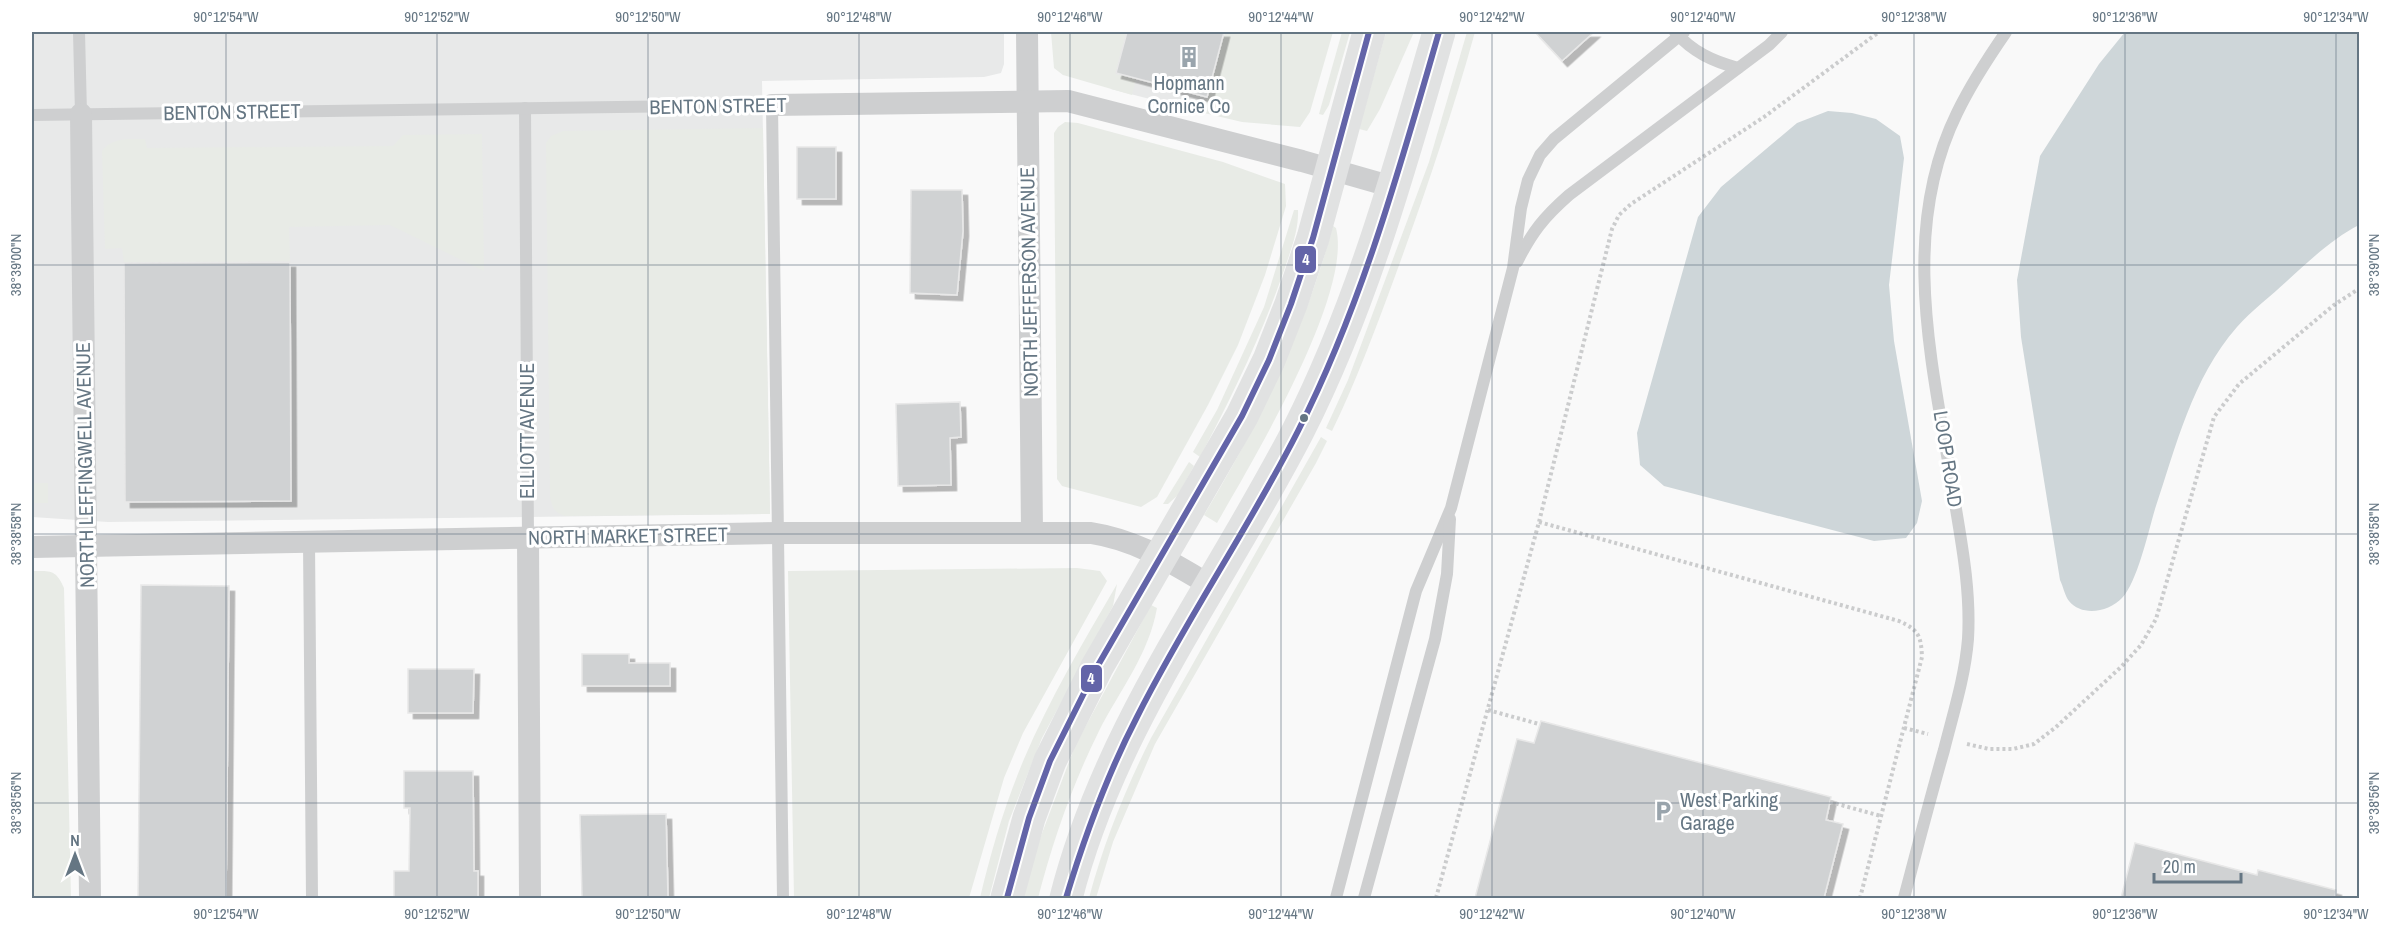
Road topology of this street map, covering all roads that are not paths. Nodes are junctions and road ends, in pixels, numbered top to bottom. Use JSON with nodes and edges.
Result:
{"nodes":[{"id":1,"x":80,"y":32,"type":"edge"},
{"id":2,"x":1027,"y":32,"type":"edge"},
{"id":3,"x":1369,"y":32,"type":"edge"},
{"id":4,"x":1439,"y":32,"type":"edge"},
{"id":5,"x":1782,"y":32,"type":"edge"},
{"id":6,"x":2006,"y":32,"type":"edge"},
{"id":7,"x":1679,"y":33,"type":"edge"},
{"id":8,"x":1738,"y":68,"type":"junction"},
{"id":9,"x":1026,"y":101,"type":"junction"},
{"id":10,"x":772,"y":105,"type":"junction"},
{"id":11,"x":525,"y":108,"type":"junction"},
{"id":12,"x":81,"y":114,"type":"junction"},
{"id":13,"x":32,"y":115,"type":"edge"},
{"id":14,"x":1332,"y":169,"type":"junction"},
{"id":15,"x":1393,"y":187,"type":"junction"},
{"id":16,"x":1513,"y":268,"type":"junction"},
{"id":17,"x":1451,"y":508,"type":"junction"},
{"id":18,"x":778,"y":533,"type":"junction"},
{"id":19,"x":1032,"y":533,"type":"junction"},
{"id":20,"x":528,"y":538,"type":"junction"},
{"id":21,"x":309,"y":542,"type":"junction"},
{"id":22,"x":86,"y":546,"type":"junction"},
{"id":23,"x":32,"y":547,"type":"edge"},
{"id":24,"x":1160,"y":555,"type":"junction"},
{"id":25,"x":1211,"y":586,"type":"junction"},
{"id":26,"x":90,"y":898,"type":"edge"},
{"id":27,"x":312,"y":898,"type":"edge"},
{"id":28,"x":530,"y":898,"type":"edge"},
{"id":29,"x":783,"y":898,"type":"edge"},
{"id":30,"x":1007,"y":898,"type":"edge"},
{"id":31,"x":1066,"y":898,"type":"edge"},
{"id":32,"x":1336,"y":898,"type":"edge"},
{"id":33,"x":1364,"y":898,"type":"edge"},
{"id":34,"x":1904,"y":898,"type":"edge"}],
"edges":[{"from":1,"to":12,"type":"lane","name":"NORTH LEFFINGWELL AVENUE"},
{"from":2,"to":9,"type":"street","name":"NORTH JEFFERSON AVENUE"},
{"from":3,"to":14,"type":"main road"},
{"from":4,"to":15,"type":"main road"},
{"from":5,"to":8,"type":"lane"},
{"from":6,"to":34,"type":"lane","name":"LOOP ROAD"},
{"from":7,"to":8,"type":"lane"},
{"from":7,"to":16,"type":"lane"},
{"from":8,"to":16,"type":"lane"},
{"from":9,"to":10,"type":"street","name":"BENTON STREET"},
{"from":9,"to":14,"type":"street","name":"BENTON STREET"},
{"from":9,"to":19,"type":"street","name":"NORTH JEFFERSON AVENUE"},
{"from":10,"to":11,"type":"lane","name":"BENTON STREET"},
{"from":10,"to":18,"type":"lane"},
{"from":11,"to":12,"type":"lane","name":"BENTON STREET"},
{"from":11,"to":20,"type":"lane","name":"ELLIOTT AVENUE"},
{"from":12,"to":13,"type":"lane","name":"BENTON STREET"},
{"from":12,"to":22,"type":"street","name":"NORTH LEFFINGWELL AVENUE"},
{"from":14,"to":15,"type":"street","name":"BENTON STREET"},
{"from":14,"to":24,"type":"main road"},
{"from":15,"to":25,"type":"main road"},
{"from":16,"to":17,"type":"lane"},
{"from":17,"to":32,"type":"lane"},
{"from":17,"to":33,"type":"lane"},
{"from":18,"to":19,"type":"street","name":"NORTH MARKET STREET"},
{"from":18,"to":20,"type":"street","name":"NORTH MARKET STREET"},
{"from":18,"to":29,"type":"lane"},
{"from":19,"to":24,"type":"street","name":"NORTH MARKET STREET"},
{"from":20,"to":21,"type":"street","name":"NORTH MARKET STREET"},
{"from":20,"to":28,"type":"street","name":"ELLIOTT AVENUE"},
{"from":21,"to":22,"type":"street","name":"NORTH MARKET STREET"},
{"from":21,"to":27,"type":"lane"},
{"from":22,"to":23,"type":"street","name":"NORTH MARKET STREET"},
{"from":22,"to":26,"type":"street","name":"NORTH LEFFINGWELL AVENUE"},
{"from":24,"to":25,"type":"street","name":"NORTH MARKET STREET"},
{"from":24,"to":30,"type":"main road"},
{"from":25,"to":31,"type":"main road"}]}
